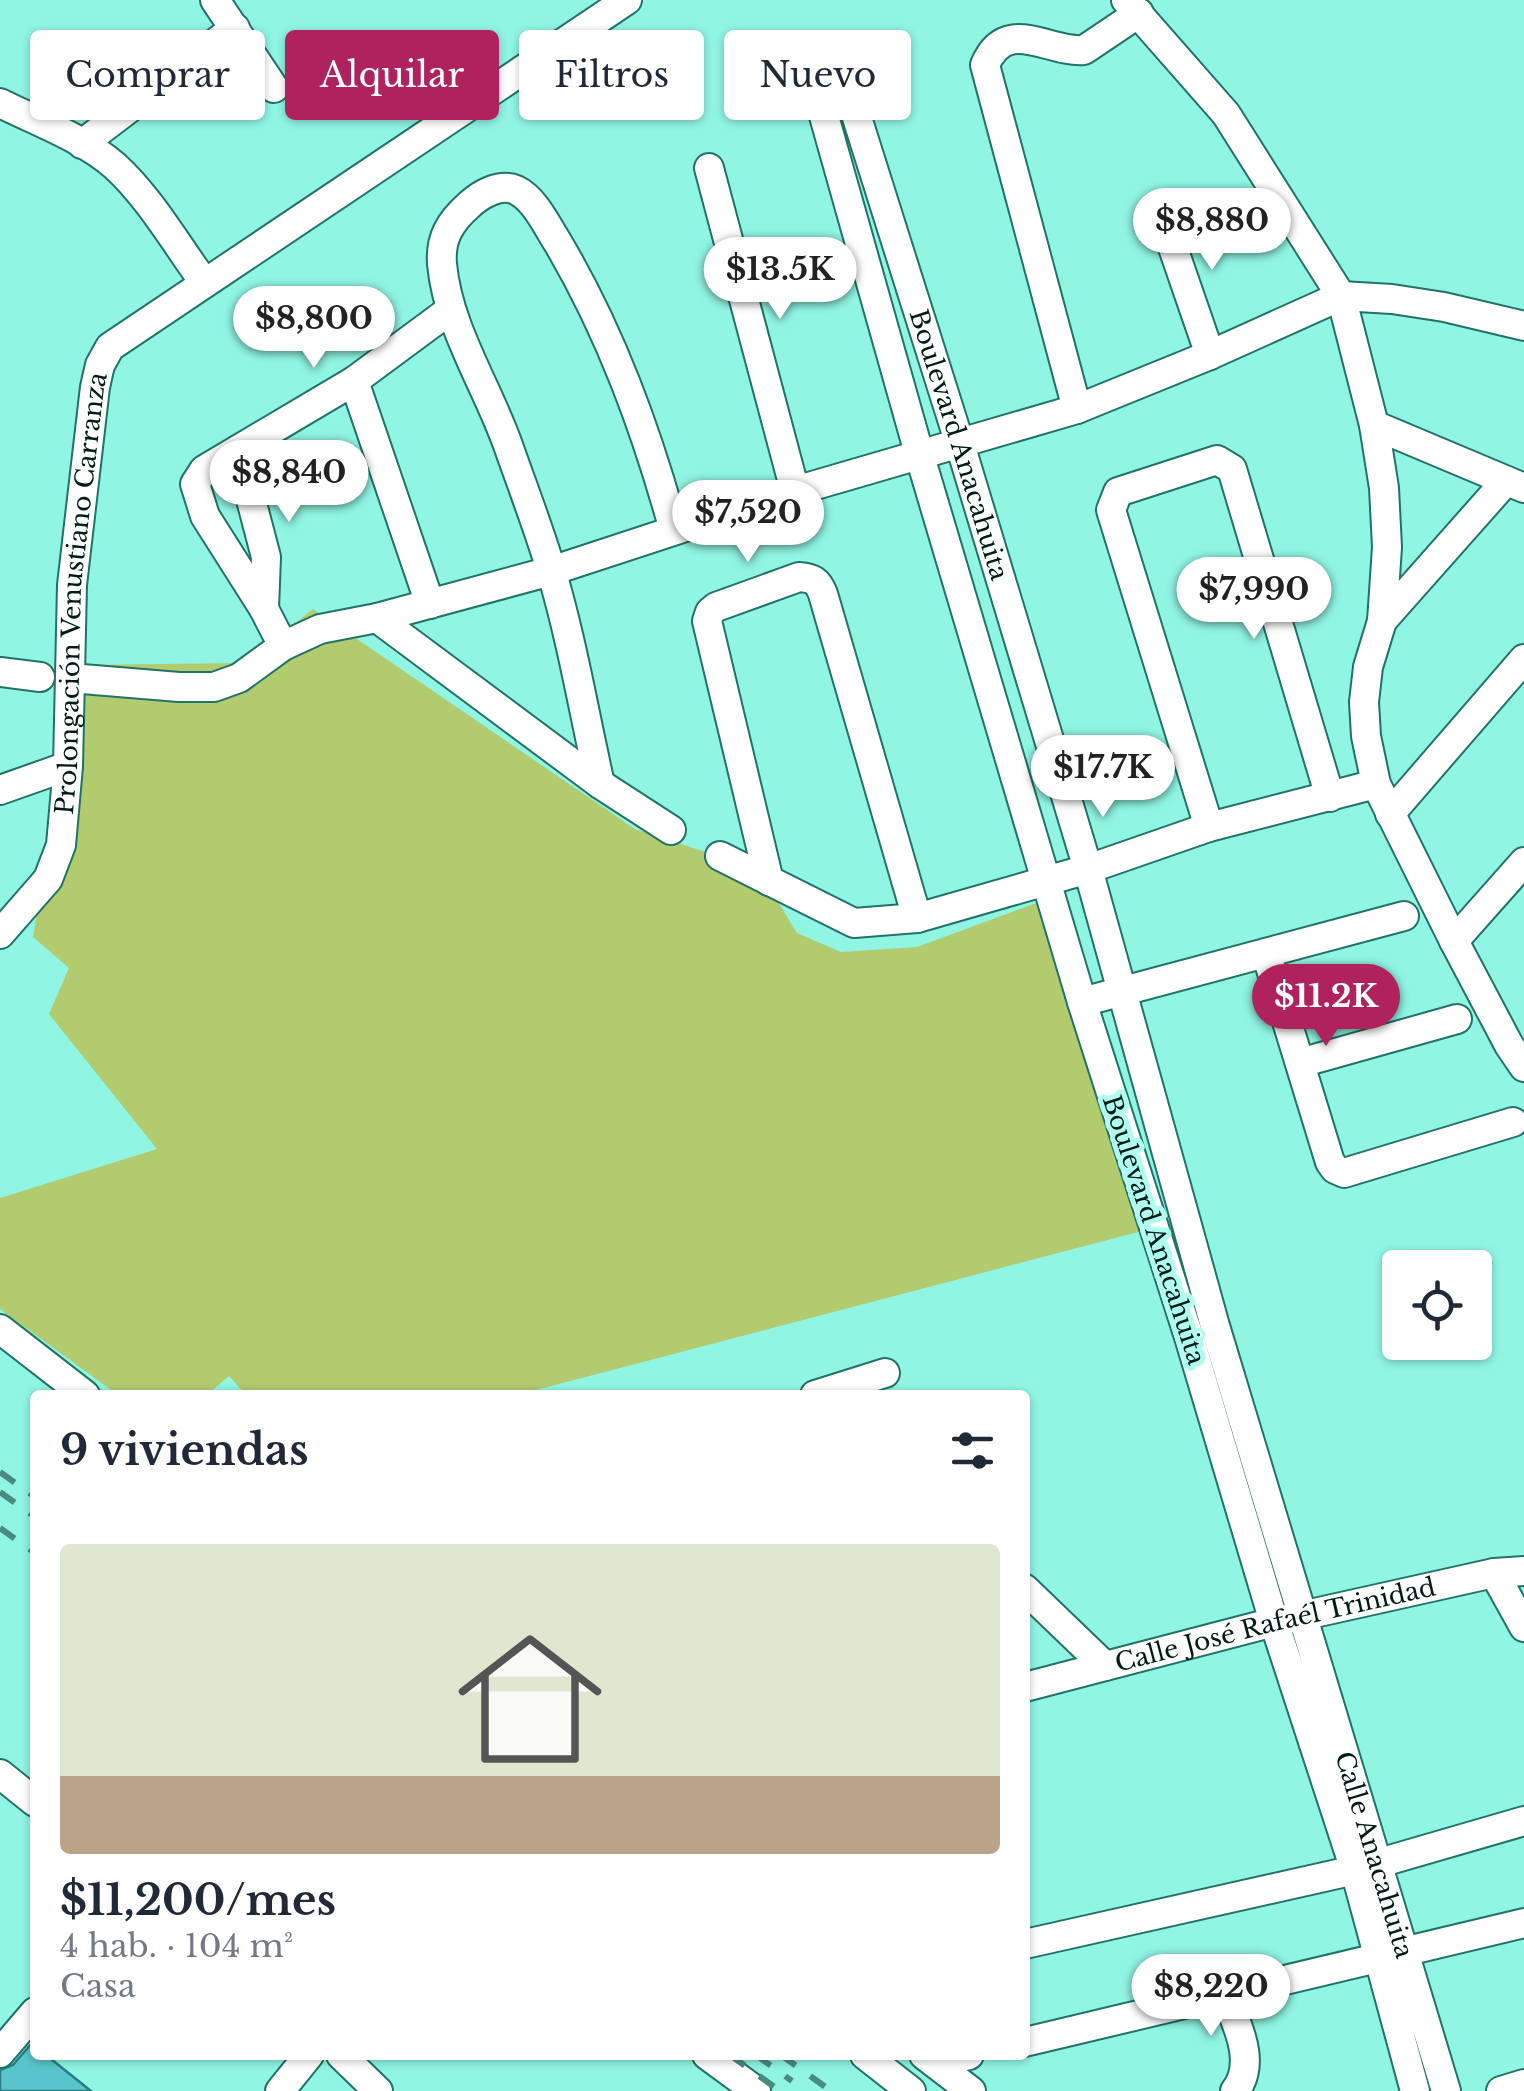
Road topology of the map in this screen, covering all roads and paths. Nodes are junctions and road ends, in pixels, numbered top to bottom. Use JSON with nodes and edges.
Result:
{"nodes":[{"id":1,"x":215,"y":0,"type":"edge"},
{"id":2,"x":627,"y":0,"type":"edge"},
{"id":3,"x":1132,"y":7,"type":"edge"},
{"id":4,"x":235,"y":28,"type":"junction"},
{"id":5,"x":274,"y":88,"type":"dead end"},
{"id":6,"x":0,"y":103,"type":"edge"},
{"id":7,"x":82,"y":144,"type":"junction"},
{"id":8,"x":709,"y":168,"type":"dead end"},
{"id":9,"x":1160,"y":210,"type":"dead end"},
{"id":10,"x":204,"y":282,"type":"junction"},
{"id":11,"x":1342,"y":296,"type":"junction"},
{"id":12,"x":450,"y":310,"type":"junction"},
{"id":13,"x":1524,"y":326,"type":"edge"},
{"id":14,"x":1210,"y":355,"type":"junction"},
{"id":15,"x":354,"y":381,"type":"junction"},
{"id":16,"x":1077,"y":409,"type":"junction"},
{"id":17,"x":1374,"y":426,"type":"junction"},
{"id":18,"x":959,"y":441,"type":"junction"},
{"id":19,"x":238,"y":450,"type":"junction"},
{"id":20,"x":919,"y":454,"type":"junction"},
{"id":21,"x":1515,"y":484,"type":"edge"},
{"id":22,"x":794,"y":492,"type":"junction"},
{"id":23,"x":674,"y":530,"type":"junction"},
{"id":24,"x":552,"y":571,"type":"junction"},
{"id":25,"x":430,"y":604,"type":"junction"},
{"id":26,"x":264,"y":608,"type":"junction"},
{"id":27,"x":377,"y":618,"type":"junction"},
{"id":28,"x":1382,"y":621,"type":"junction"},
{"id":29,"x":283,"y":646,"type":"junction"},
{"id":30,"x":1524,"y":659,"type":"edge"},
{"id":31,"x":0,"y":672,"type":"edge"},
{"id":32,"x":40,"y":677,"type":"dead end"},
{"id":33,"x":70,"y":678,"type":"junction"},
{"id":34,"x":68,"y":766,"type":"junction"},
{"id":35,"x":600,"y":784,"type":"junction"},
{"id":36,"x":1376,"y":784,"type":"junction"},
{"id":37,"x":0,"y":790,"type":"edge"},
{"id":38,"x":1330,"y":798,"type":"junction"},
{"id":39,"x":1390,"y":814,"type":"junction"},
{"id":40,"x":1209,"y":826,"type":"junction"},
{"id":41,"x":671,"y":830,"type":"dead end"},
{"id":42,"x":720,"y":856,"type":"dead end"},
{"id":43,"x":1524,"y":862,"type":"edge"},
{"id":44,"x":1088,"y":869,"type":"junction"},
{"id":45,"x":769,"y":881,"type":"junction"},
{"id":46,"x":1046,"y":881,"type":"junction"},
{"id":47,"x":1404,"y":916,"type":"dead end"},
{"id":48,"x":917,"y":918,"type":"junction"},
{"id":49,"x":4,"y":925,"type":"edge"},
{"id":50,"x":1454,"y":941,"type":"junction"},
{"id":51,"x":1266,"y":952,"type":"junction"},
{"id":52,"x":1122,"y":990,"type":"junction"},
{"id":53,"x":1082,"y":1002,"type":"junction"},
{"id":54,"x":1456,"y":1019,"type":"dead end"},
{"id":55,"x":1300,"y":1063,"type":"junction"},
{"id":56,"x":1524,"y":1067,"type":"edge"},
{"id":57,"x":1513,"y":1122,"type":"dead end"},
{"id":58,"x":0,"y":1329,"type":"edge"},
{"id":59,"x":1202,"y":1331,"type":"junction"},
{"id":60,"x":885,"y":1373,"type":"dead end"},
{"id":61,"x":79,"y":1390,"type":"edge"},
{"id":62,"x":836,"y":1390,"type":"edge"},
{"id":63,"x":1524,"y":1571,"type":"edge"},
{"id":64,"x":1494,"y":1573,"type":"junction"},
{"id":65,"x":1030,"y":1594,"type":"edge"},
{"id":66,"x":1303,"y":1616,"type":"junction"},
{"id":67,"x":1274,"y":1622,"type":"junction"},
{"id":68,"x":1524,"y":1628,"type":"edge"},
{"id":69,"x":1105,"y":1666,"type":"junction"},
{"id":70,"x":1030,"y":1685,"type":"edge"},
{"id":71,"x":0,"y":1774,"type":"edge"},
{"id":72,"x":30,"y":1798,"type":"edge"},
{"id":73,"x":1524,"y":1820,"type":"edge"},
{"id":74,"x":1366,"y":1866,"type":"junction"},
{"id":75,"x":1524,"y":1923,"type":"edge"},
{"id":76,"x":1030,"y":1943,"type":"edge"},
{"id":77,"x":1392,"y":1952,"type":"junction"},
{"id":78,"x":1226,"y":1996,"type":"junction"},
{"id":79,"x":30,"y":2018,"type":"edge"},
{"id":80,"x":1030,"y":2041,"type":"edge"},
{"id":81,"x":0,"y":2053,"type":"edge"},
{"id":82,"x":306,"y":2060,"type":"edge"},
{"id":83,"x":346,"y":2060,"type":"edge"},
{"id":84,"x":713,"y":2060,"type":"edge"},
{"id":85,"x":871,"y":2060,"type":"edge"},
{"id":86,"x":930,"y":2060,"type":"edge"},
{"id":87,"x":1524,"y":2084,"type":"edge"},
{"id":88,"x":280,"y":2091,"type":"edge"},
{"id":89,"x":378,"y":2091,"type":"edge"},
{"id":90,"x":756,"y":2091,"type":"edge"},
{"id":91,"x":911,"y":2091,"type":"edge"},
{"id":92,"x":971,"y":2091,"type":"edge"},
{"id":93,"x":1235,"y":2091,"type":"edge"},
{"id":94,"x":1415,"y":2091,"type":"edge"},
{"id":95,"x":1446,"y":2091,"type":"edge"},
{"id":96,"x":1501,"y":2091,"type":"edge"}],
"edges":[{"from":1,"to":4,"type":"street"},
{"from":2,"to":10,"type":"street","name":"Prolongación Venustiano Carranza"},
{"from":3,"to":11,"type":"street"},
{"from":3,"to":16,"type":"street"},
{"from":4,"to":5,"type":"street"},
{"from":4,"to":7,"type":"street"},
{"from":6,"to":7,"type":"street"},
{"from":7,"to":10,"type":"street"},
{"from":8,"to":22,"type":"street"},
{"from":9,"to":14,"type":"street"},
{"from":10,"to":33,"type":"street","name":"Prolongación Venustiano Carranza"},
{"from":11,"to":13,"type":"street"},
{"from":11,"to":14,"type":"street"},
{"from":11,"to":17,"type":"street"},
{"from":12,"to":15,"type":"street"},
{"from":12,"to":23,"type":"street"},
{"from":12,"to":24,"type":"street"},
{"from":14,"to":16,"type":"street"},
{"from":15,"to":19,"type":"street"},
{"from":15,"to":25,"type":"street"},
{"from":16,"to":18,"type":"street"},
{"from":17,"to":21,"type":"street"},
{"from":17,"to":28,"type":"street"},
{"from":18,"to":20,"type":"street"},
{"from":18,"to":20,"type":"street","name":"Boulevard Anacahuita"},
{"from":18,"to":44,"type":"street","name":"Boulevard Anacahuita"},
{"from":19,"to":26,"type":"street"},
{"from":19,"to":26,"type":"street"},
{"from":20,"to":22,"type":"street"},
{"from":20,"to":46,"type":"street","name":"Boulevard Anacahuita"},
{"from":21,"to":28,"type":"street"},
{"from":22,"to":23,"type":"street"},
{"from":23,"to":24,"type":"street"},
{"from":24,"to":25,"type":"street"},
{"from":24,"to":35,"type":"street"},
{"from":25,"to":27,"type":"street"},
{"from":26,"to":29,"type":"street"},
{"from":27,"to":29,"type":"street"},
{"from":27,"to":35,"type":"street"},
{"from":28,"to":36,"type":"street"},
{"from":29,"to":33,"type":"street"},
{"from":30,"to":39,"type":"street"},
{"from":31,"to":32,"type":"street"},
{"from":33,"to":34,"type":"street","name":"Prolongación Venustiano Carranza"},
{"from":34,"to":37,"type":"street"},
{"from":34,"to":49,"type":"street","name":"Prolongación Venustiano Carranza"},
{"from":35,"to":41,"type":"street"},
{"from":36,"to":38,"type":"street"},
{"from":36,"to":39,"type":"street"},
{"from":38,"to":40,"type":"street"},
{"from":38,"to":40,"type":"street"},
{"from":39,"to":50,"type":"street"},
{"from":40,"to":44,"type":"street"},
{"from":42,"to":45,"type":"street"},
{"from":43,"to":50,"type":"street"},
{"from":44,"to":46,"type":"street"},
{"from":44,"to":52,"type":"street","name":"Boulevard Anacahuita"},
{"from":45,"to":48,"type":"street"},
{"from":45,"to":48,"type":"street"},
{"from":46,"to":48,"type":"street"},
{"from":46,"to":53,"type":"street","name":"Boulevard Anacahuita"},
{"from":47,"to":51,"type":"street"},
{"from":50,"to":56,"type":"street"},
{"from":51,"to":52,"type":"street"},
{"from":51,"to":55,"type":"street"},
{"from":52,"to":53,"type":"street"},
{"from":52,"to":59,"type":"street","name":"Boulevard Anacahuita"},
{"from":53,"to":59,"type":"street","name":"Boulevard Anacahuita"},
{"from":54,"to":55,"type":"street"},
{"from":55,"to":57,"type":"street"},
{"from":58,"to":61,"type":"street"},
{"from":59,"to":66,"type":"street","name":"Boulevard Anacahuita"},
{"from":59,"to":67,"type":"street","name":"Boulevard Anacahuita"},
{"from":60,"to":62,"type":"street"},
{"from":63,"to":64,"type":"street","name":"Calle José Rafaél Trinidad"},
{"from":64,"to":66,"type":"street","name":"Calle José Rafaél Trinidad"},
{"from":64,"to":68,"type":"street"},
{"from":65,"to":69,"type":"street"},
{"from":66,"to":67,"type":"street","name":"Calle José Rafaél Trinidad"},
{"from":66,"to":74,"type":"street","name":"Calle Anacahuita"},
{"from":67,"to":69,"type":"street","name":"Calle José Rafaél Trinidad"},
{"from":67,"to":74,"type":"street","name":"Calle Anacahuita"},
{"from":69,"to":70,"type":"street","name":"Calle José Rafaél Trinidad"},
{"from":71,"to":72,"type":"street"},
{"from":73,"to":74,"type":"street"},
{"from":74,"to":76,"type":"street"},
{"from":74,"to":77,"type":"street","name":"Calle Anacahuita"},
{"from":75,"to":77,"type":"street"},
{"from":77,"to":78,"type":"street"},
{"from":77,"to":94,"type":"street","name":"Calle Anacahuita"},
{"from":77,"to":95,"type":"street","name":"Calle Anacahuita"},
{"from":78,"to":80,"type":"street"},
{"from":78,"to":93,"type":"street"},
{"from":79,"to":81,"type":"street"},
{"from":82,"to":88,"type":"street"},
{"from":83,"to":89,"type":"street"},
{"from":84,"to":90,"type":"street"},
{"from":85,"to":91,"type":"street"},
{"from":86,"to":92,"type":"street"},
{"from":87,"to":96,"type":"street"}]}
